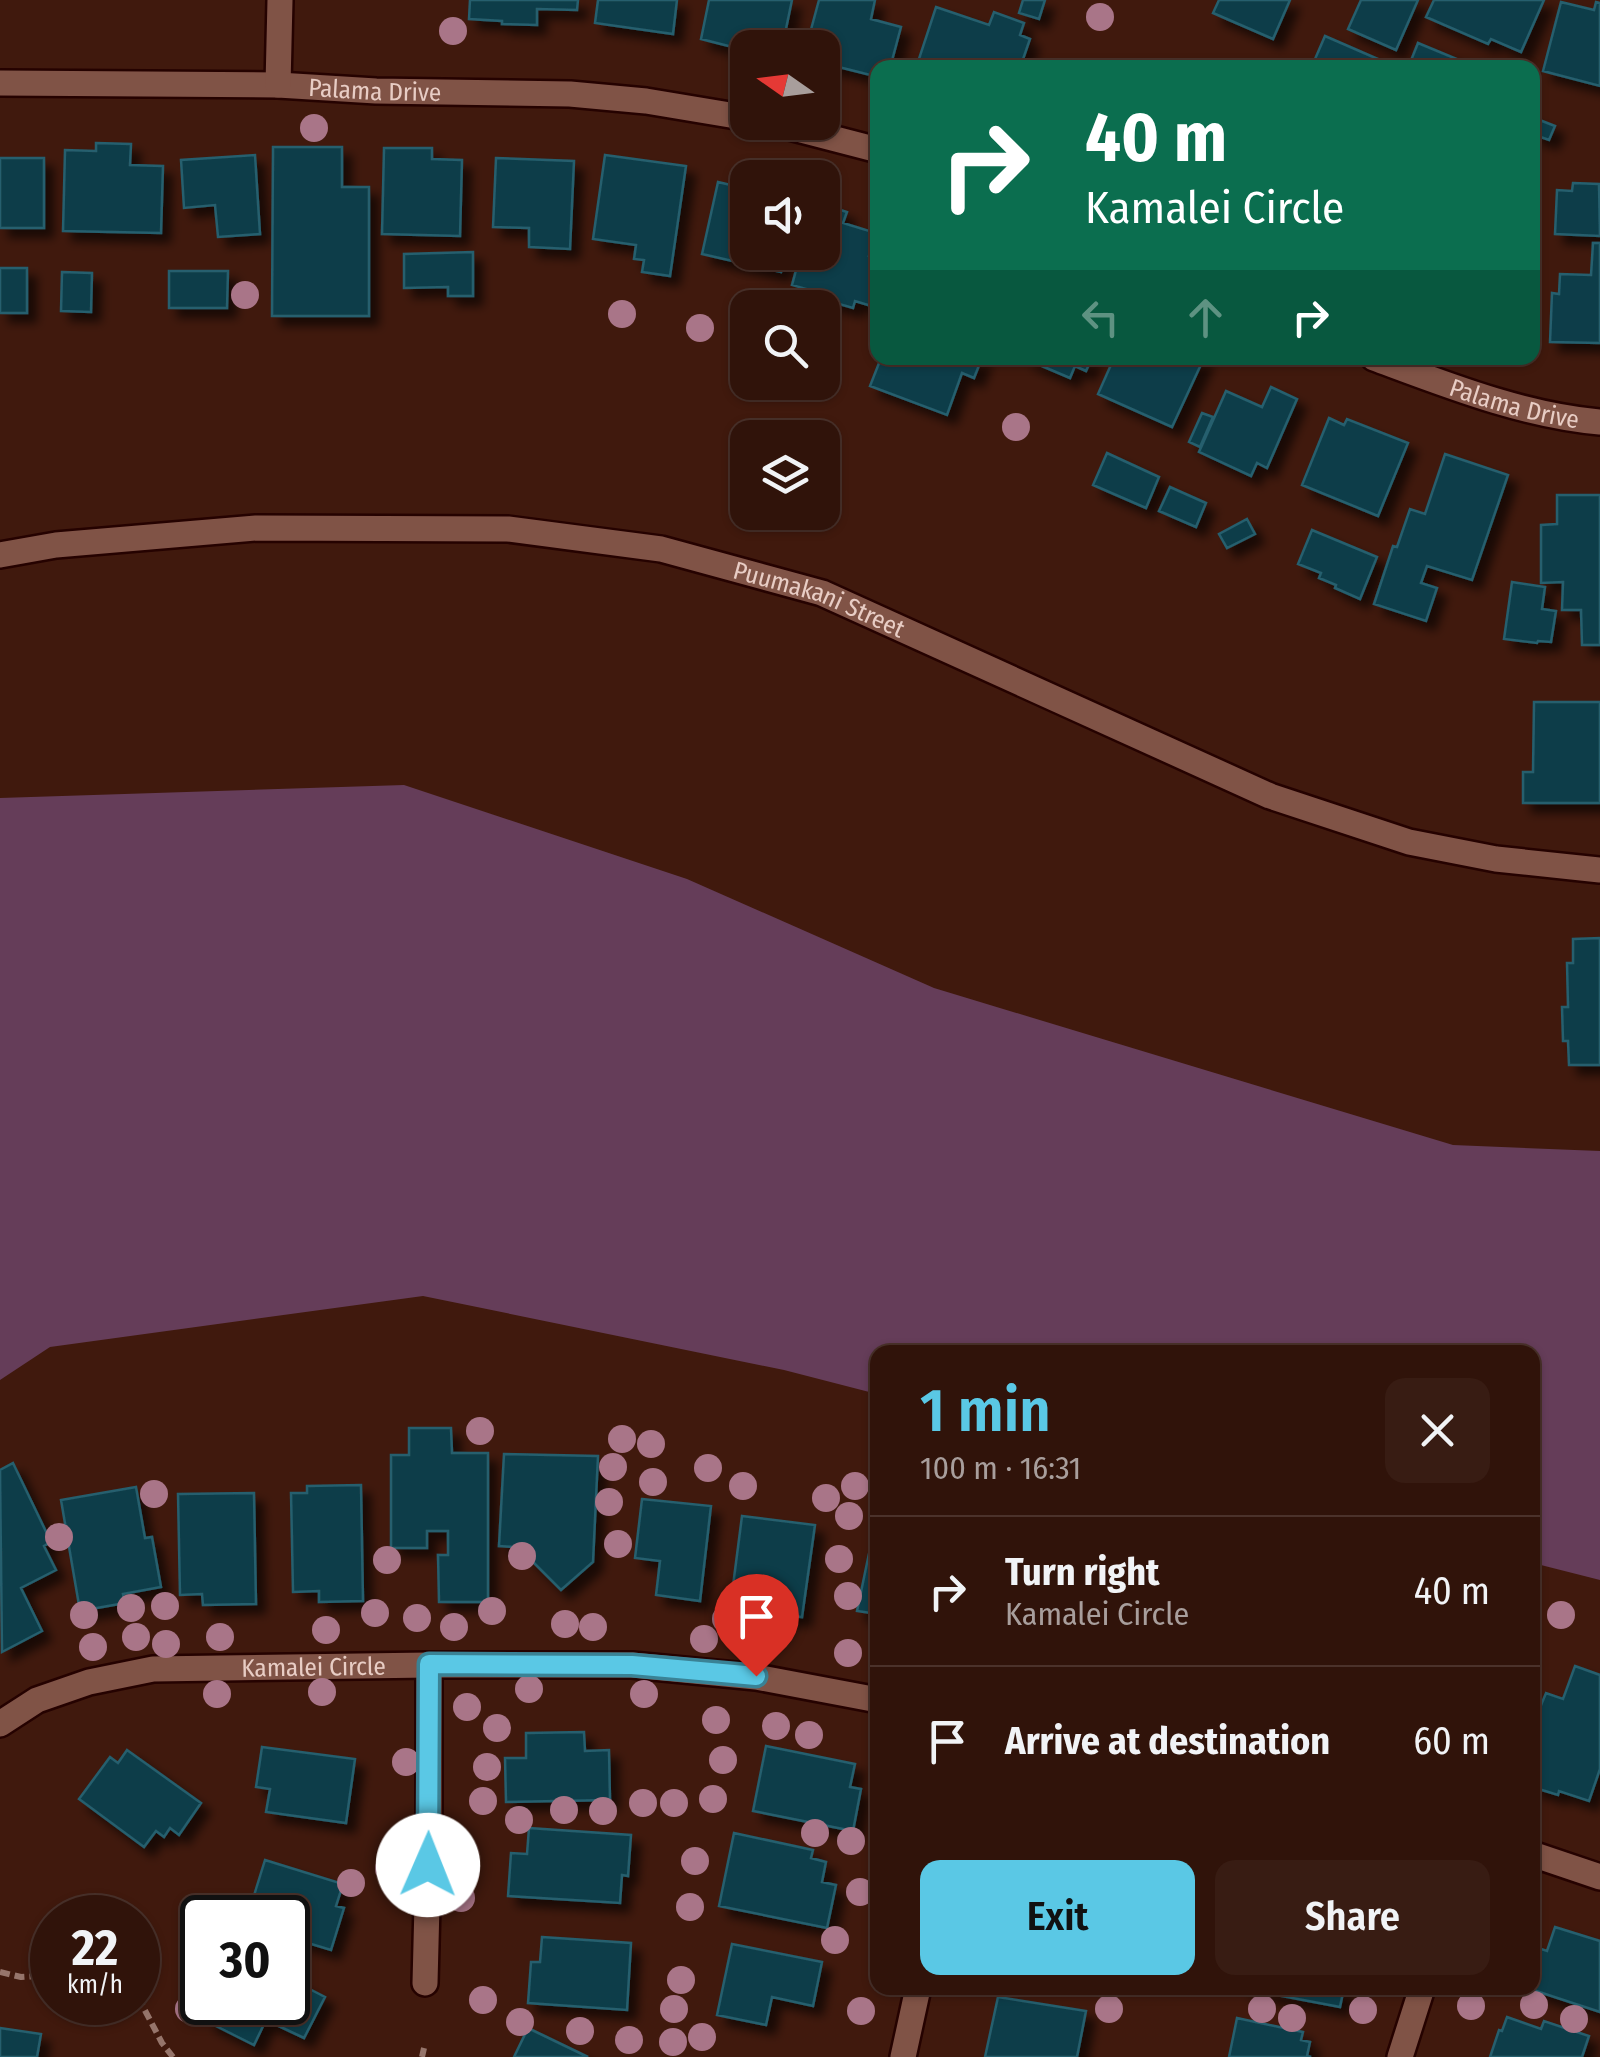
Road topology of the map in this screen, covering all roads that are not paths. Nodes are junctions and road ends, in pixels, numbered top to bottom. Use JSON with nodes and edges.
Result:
{"nodes":[{"id":1,"x":280,"y":0,"type":"edge"},
{"id":2,"x":0,"y":83,"type":"edge"},
{"id":3,"x":278,"y":85,"type":"junction"},
{"id":4,"x":730,"y":115,"type":"edge"},
{"id":5,"x":839,"y":140,"type":"edge"},
{"id":6,"x":870,"y":148,"type":"edge"},
{"id":7,"x":1393,"y":365,"type":"edge"},
{"id":8,"x":1600,"y":422,"type":"edge"},
{"id":9,"x":0,"y":555,"type":"edge"},
{"id":10,"x":1600,"y":870,"type":"edge"},
{"id":11,"x":429,"y":1664,"type":"junction"},
{"id":12,"x":870,"y":1698,"type":"edge"},
{"id":13,"x":0,"y":1724,"type":"edge"},
{"id":14,"x":1540,"y":1857,"type":"edge"},
{"id":15,"x":1600,"y":1877,"type":"edge"},
{"id":16,"x":425,"y":1983,"type":"dead end"},
{"id":17,"x":916,"y":1995,"type":"edge"},
{"id":18,"x":1420,"y":1995,"type":"edge"},
{"id":19,"x":903,"y":2057,"type":"edge"},
{"id":20,"x":1400,"y":2057,"type":"edge"}],
"edges":[{"from":1,"to":3,"type":"street"},
{"from":2,"to":3,"type":"street","name":"Palama Drive"},
{"from":3,"to":4,"type":"street","name":"Palama Drive"},
{"from":5,"to":6,"type":"street"},
{"from":7,"to":8,"type":"street","name":"Palama Drive"},
{"from":9,"to":10,"type":"street","name":"Puumakani Street"},
{"from":11,"to":12,"type":"street","name":"Kamalei Circle"},
{"from":11,"to":13,"type":"street","name":"Kamalei Circle"},
{"from":11,"to":16,"type":"street"},
{"from":14,"to":15,"type":"street"},
{"from":17,"to":19,"type":"street"},
{"from":18,"to":20,"type":"street"}]}
